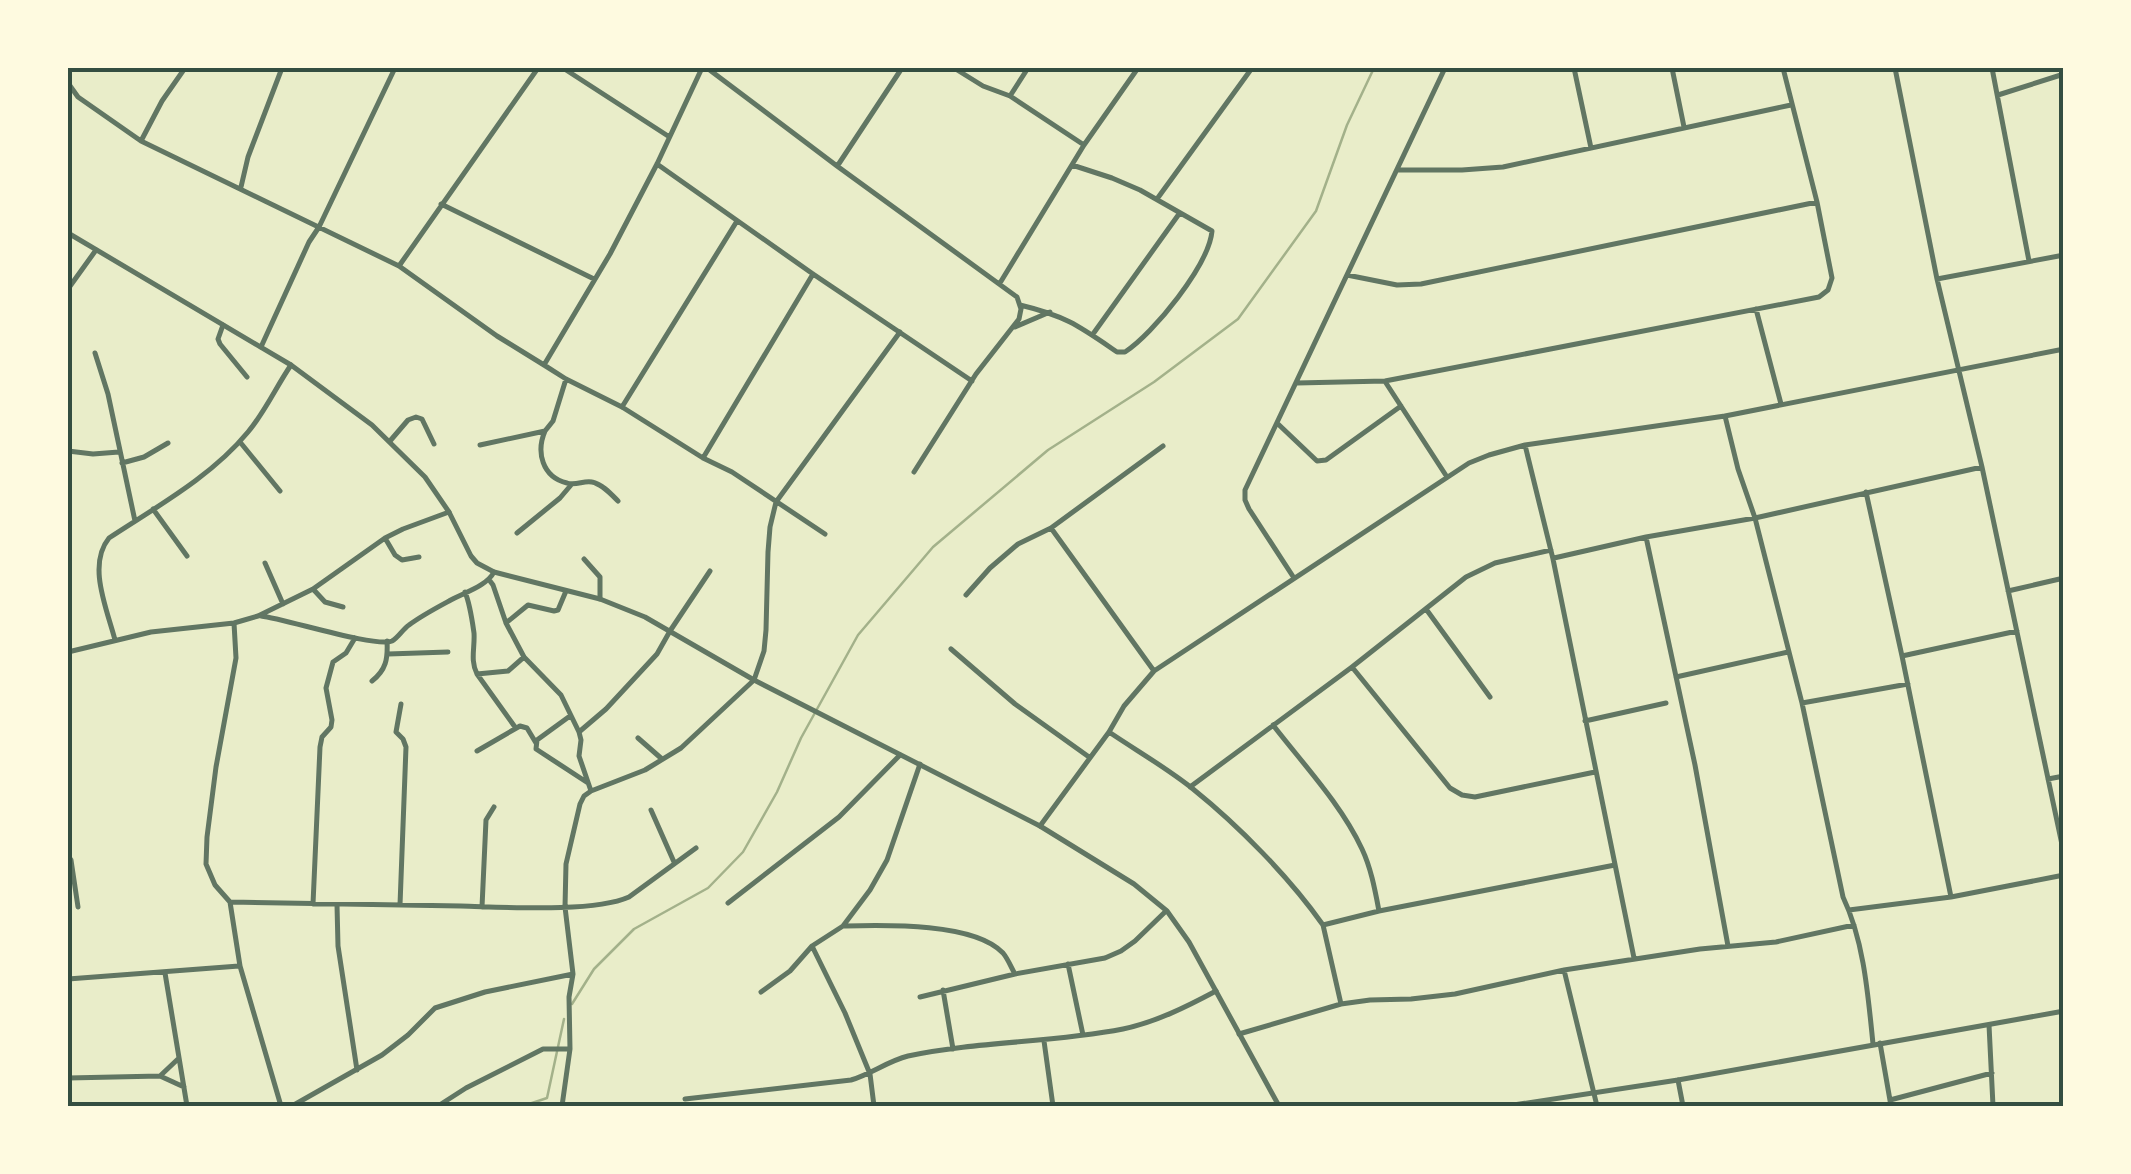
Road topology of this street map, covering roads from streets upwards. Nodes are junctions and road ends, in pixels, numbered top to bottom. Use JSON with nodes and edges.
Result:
{"nodes":[{"id":1,"x":71,"y":68,"type":"edge"},
{"id":2,"x":185,"y":68,"type":"edge"},
{"id":3,"x":282,"y":68,"type":"edge"},
{"id":4,"x":395,"y":68,"type":"edge"},
{"id":5,"x":538,"y":68,"type":"edge"},
{"id":6,"x":563,"y":68,"type":"edge"},
{"id":7,"x":704,"y":68,"type":"edge"},
{"id":8,"x":901,"y":68,"type":"edge"},
{"id":9,"x":954,"y":68,"type":"edge"},
{"id":10,"x":1028,"y":68,"type":"edge"},
{"id":11,"x":1138,"y":68,"type":"edge"},
{"id":12,"x":1252,"y":68,"type":"edge"},
{"id":13,"x":1445,"y":68,"type":"edge"},
{"id":14,"x":1574,"y":68,"type":"edge"},
{"id":15,"x":1672,"y":68,"type":"edge"},
{"id":16,"x":1783,"y":68,"type":"edge"},
{"id":17,"x":1895,"y":68,"type":"edge"},
{"id":18,"x":1992,"y":68,"type":"edge"},
{"id":19,"x":2064,"y":74,"type":"edge"},
{"id":20,"x":68,"y":75,"type":"edge"},
{"id":21,"x":1998,"y":95,"type":"junction"},
{"id":22,"x":1010,"y":96,"type":"junction"},
{"id":23,"x":1791,"y":106,"type":"junction"},
{"id":24,"x":1684,"y":128,"type":"junction"},
{"id":25,"x":668,"y":136,"type":"junction"},
{"id":26,"x":141,"y":141,"type":"junction"},
{"id":27,"x":1084,"y":145,"type":"junction"},
{"id":28,"x":1591,"y":148,"type":"junction"},
{"id":29,"x":657,"y":164,"type":"junction"},
{"id":30,"x":1072,"y":165,"type":"junction"},
{"id":31,"x":837,"y":166,"type":"junction"},
{"id":32,"x":1396,"y":170,"type":"junction"},
{"id":33,"x":241,"y":188,"type":"junction"},
{"id":34,"x":1158,"y":199,"type":"junction"},
{"id":35,"x":1816,"y":202,"type":"junction"},
{"id":36,"x":442,"y":204,"type":"junction"},
{"id":37,"x":1180,"y":214,"type":"junction"},
{"id":38,"x":737,"y":221,"type":"junction"},
{"id":39,"x":319,"y":227,"type":"junction"},
{"id":40,"x":68,"y":233,"type":"edge"},
{"id":41,"x":96,"y":250,"type":"junction"},
{"id":42,"x":2064,"y":254,"type":"edge"},
{"id":43,"x":2028,"y":261,"type":"junction"},
{"id":44,"x":399,"y":266,"type":"junction"},
{"id":45,"x":813,"y":274,"type":"junction"},
{"id":46,"x":1347,"y":275,"type":"junction"},
{"id":47,"x":594,"y":279,"type":"junction"},
{"id":48,"x":1937,"y":279,"type":"junction"},
{"id":49,"x":1000,"y":283,"type":"junction"},
{"id":50,"x":68,"y":290,"type":"edge"},
{"id":51,"x":1020,"y":305,"type":"junction"},
{"id":52,"x":1756,"y":309,"type":"junction"},
{"id":53,"x":1050,"y":312,"type":"junction"},
{"id":54,"x":222,"y":324,"type":"junction"},
{"id":55,"x":1012,"y":328,"type":"junction"},
{"id":56,"x":900,"y":332,"type":"junction"},
{"id":57,"x":1092,"y":334,"type":"junction"},
{"id":58,"x":261,"y":347,"type":"junction"},
{"id":59,"x":2063,"y":350,"type":"edge"},
{"id":60,"x":95,"y":353,"type":"dead end"},
{"id":61,"x":2064,"y":360,"type":"edge"},
{"id":62,"x":544,"y":365,"type":"junction"},
{"id":63,"x":291,"y":366,"type":"junction"},
{"id":64,"x":1957,"y":370,"type":"junction"},
{"id":65,"x":246,"y":377,"type":"dead end"},
{"id":66,"x":566,"y":379,"type":"junction"},
{"id":67,"x":972,"y":381,"type":"junction"},
{"id":68,"x":1385,"y":382,"type":"junction"},
{"id":69,"x":1297,"y":383,"type":"junction"},
{"id":70,"x":1782,"y":404,"type":"junction"},
{"id":71,"x":1400,"y":406,"type":"junction"},
{"id":72,"x":622,"y":407,"type":"junction"},
{"id":73,"x":1724,"y":416,"type":"junction"},
{"id":74,"x":1276,"y":423,"type":"junction"},
{"id":75,"x":545,"y":431,"type":"junction"},
{"id":76,"x":390,"y":441,"type":"junction"},
{"id":77,"x":240,"y":442,"type":"junction"},
{"id":78,"x":168,"y":443,"type":"dead end"},
{"id":79,"x":434,"y":444,"type":"dead end"},
{"id":80,"x":1525,"y":445,"type":"junction"},
{"id":81,"x":480,"y":446,"type":"dead end"},
{"id":82,"x":1163,"y":446,"type":"dead end"},
{"id":83,"x":68,"y":451,"type":"edge"},
{"id":84,"x":120,"y":452,"type":"junction"},
{"id":85,"x":703,"y":458,"type":"junction"},
{"id":86,"x":122,"y":463,"type":"junction"},
{"id":87,"x":1982,"y":467,"type":"junction"},
{"id":88,"x":914,"y":472,"type":"dead end"},
{"id":89,"x":1446,"y":476,"type":"junction"},
{"id":90,"x":571,"y":485,"type":"junction"},
{"id":91,"x":280,"y":491,"type":"dead end"},
{"id":92,"x":1866,"y":492,"type":"junction"},
{"id":93,"x":618,"y":501,"type":"dead end"},
{"id":94,"x":776,"y":502,"type":"junction"},
{"id":95,"x":153,"y":509,"type":"junction"},
{"id":96,"x":448,"y":512,"type":"junction"},
{"id":97,"x":1755,"y":518,"type":"junction"},
{"id":98,"x":135,"y":521,"type":"junction"},
{"id":99,"x":1051,"y":528,"type":"junction"},
{"id":100,"x":517,"y":533,"type":"dead end"},
{"id":101,"x":824,"y":534,"type":"dead end"},
{"id":102,"x":1646,"y":537,"type":"junction"},
{"id":103,"x":385,"y":538,"type":"junction"},
{"id":104,"x":1551,"y":550,"type":"junction"},
{"id":105,"x":187,"y":556,"type":"dead end"},
{"id":106,"x":419,"y":557,"type":"dead end"},
{"id":107,"x":1553,"y":559,"type":"junction"},
{"id":108,"x":584,"y":560,"type":"dead end"},
{"id":109,"x":265,"y":563,"type":"dead end"},
{"id":110,"x":494,"y":572,"type":"junction"},
{"id":111,"x":710,"y":572,"type":"dead end"},
{"id":112,"x":1294,"y":578,"type":"junction"},
{"id":113,"x":2064,"y":578,"type":"edge"},
{"id":114,"x":490,"y":581,"type":"junction"},
{"id":115,"x":313,"y":589,"type":"junction"},
{"id":116,"x":566,"y":591,"type":"junction"},
{"id":117,"x":2008,"y":591,"type":"junction"},
{"id":118,"x":465,"y":592,"type":"junction"},
{"id":119,"x":966,"y":595,"type":"dead end"},
{"id":120,"x":600,"y":600,"type":"junction"},
{"id":121,"x":282,"y":604,"type":"junction"},
{"id":122,"x":343,"y":607,"type":"dead end"},
{"id":123,"x":1426,"y":609,"type":"junction"},
{"id":124,"x":258,"y":616,"type":"junction"},
{"id":125,"x":234,"y":623,"type":"junction"},
{"id":126,"x":506,"y":623,"type":"junction"},
{"id":127,"x":670,"y":630,"type":"junction"},
{"id":128,"x":2017,"y":631,"type":"junction"},
{"id":129,"x":355,"y":638,"type":"junction"},
{"id":130,"x":115,"y":640,"type":"junction"},
{"id":131,"x":387,"y":642,"type":"junction"},
{"id":132,"x":951,"y":649,"type":"dead end"},
{"id":133,"x":68,"y":652,"type":"edge"},
{"id":134,"x":448,"y":652,"type":"dead end"},
{"id":135,"x":1788,"y":652,"type":"junction"},
{"id":136,"x":388,"y":654,"type":"junction"},
{"id":137,"x":1902,"y":656,"type":"junction"},
{"id":138,"x":524,"y":658,"type":"junction"},
{"id":139,"x":1352,"y":667,"type":"junction"},
{"id":140,"x":1154,"y":671,"type":"junction"},
{"id":141,"x":477,"y":674,"type":"junction"},
{"id":142,"x":1676,"y":677,"type":"junction"},
{"id":143,"x":754,"y":680,"type":"junction"},
{"id":144,"x":372,"y":682,"type":"dead end"},
{"id":145,"x":1908,"y":684,"type":"junction"},
{"id":146,"x":1490,"y":696,"type":"dead end"},
{"id":147,"x":1666,"y":703,"type":"dead end"},
{"id":148,"x":1802,"y":703,"type":"junction"},
{"id":149,"x":400,"y":704,"type":"dead end"},
{"id":150,"x":570,"y":716,"type":"junction"},
{"id":151,"x":1585,"y":721,"type":"junction"},
{"id":152,"x":1272,"y":724,"type":"junction"},
{"id":153,"x":514,"y":727,"type":"junction"},
{"id":154,"x":579,"y":732,"type":"junction"},
{"id":155,"x":1109,"y":732,"type":"junction"},
{"id":156,"x":638,"y":738,"type":"dead end"},
{"id":157,"x":536,"y":743,"type":"junction"},
{"id":158,"x":477,"y":751,"type":"dead end"},
{"id":159,"x":900,"y":754,"type":"junction"},
{"id":160,"x":1089,"y":758,"type":"junction"},
{"id":161,"x":662,"y":759,"type":"junction"},
{"id":162,"x":920,"y":764,"type":"junction"},
{"id":163,"x":1595,"y":772,"type":"junction"},
{"id":164,"x":2064,"y":776,"type":"edge"},
{"id":165,"x":2048,"y":778,"type":"junction"},
{"id":166,"x":1190,"y":786,"type":"junction"},
{"id":167,"x":590,"y":788,"type":"junction"},
{"id":168,"x":494,"y":807,"type":"dead end"},
{"id":169,"x":650,"y":810,"type":"dead end"},
{"id":170,"x":1040,"y":826,"type":"junction"},
{"id":171,"x":696,"y":848,"type":"dead end"},
{"id":172,"x":2064,"y":854,"type":"edge"},
{"id":173,"x":68,"y":856,"type":"edge"},
{"id":174,"x":674,"y":862,"type":"junction"},
{"id":175,"x":1616,"y":865,"type":"junction"},
{"id":176,"x":2064,"y":875,"type":"edge"},
{"id":177,"x":1950,"y":896,"type":"junction"},
{"id":178,"x":230,"y":902,"type":"junction"},
{"id":179,"x":728,"y":903,"type":"dead end"},
{"id":180,"x":313,"y":904,"type":"junction"},
{"id":181,"x":336,"y":904,"type":"junction"},
{"id":182,"x":400,"y":905,"type":"junction"},
{"id":183,"x":565,"y":906,"type":"junction"},
{"id":184,"x":78,"y":907,"type":"dead end"},
{"id":185,"x":482,"y":907,"type":"junction"},
{"id":186,"x":1379,"y":910,"type":"junction"},
{"id":187,"x":1849,"y":910,"type":"junction"},
{"id":188,"x":1167,"y":911,"type":"junction"},
{"id":189,"x":1323,"y":925,"type":"junction"},
{"id":190,"x":1854,"y":925,"type":"junction"},
{"id":191,"x":843,"y":926,"type":"junction"},
{"id":192,"x":812,"y":946,"type":"junction"},
{"id":193,"x":1728,"y":946,"type":"junction"},
{"id":194,"x":1634,"y":958,"type":"junction"},
{"id":195,"x":1068,"y":964,"type":"junction"},
{"id":196,"x":240,"y":966,"type":"junction"},
{"id":197,"x":1564,"y":970,"type":"junction"},
{"id":198,"x":166,"y":972,"type":"junction"},
{"id":199,"x":574,"y":974,"type":"junction"},
{"id":200,"x":1015,"y":974,"type":"junction"},
{"id":201,"x":68,"y":978,"type":"edge"},
{"id":202,"x":943,"y":990,"type":"junction"},
{"id":203,"x":761,"y":992,"type":"dead end"},
{"id":204,"x":1216,"y":992,"type":"junction"},
{"id":205,"x":920,"y":996,"type":"dead end"},
{"id":206,"x":1342,"y":1004,"type":"junction"},
{"id":207,"x":2064,"y":1011,"type":"edge"},
{"id":208,"x":1989,"y":1023,"type":"junction"},
{"id":209,"x":1239,"y":1034,"type":"junction"},
{"id":210,"x":1083,"y":1035,"type":"junction"},
{"id":211,"x":1044,"y":1040,"type":"junction"},
{"id":212,"x":1877,"y":1043,"type":"junction"},
{"id":213,"x":570,"y":1049,"type":"junction"},
{"id":214,"x":954,"y":1049,"type":"junction"},
{"id":215,"x":179,"y":1058,"type":"junction"},
{"id":216,"x":357,"y":1070,"type":"junction"},
{"id":217,"x":870,"y":1074,"type":"junction"},
{"id":218,"x":1992,"y":1074,"type":"junction"},
{"id":219,"x":160,"y":1076,"type":"junction"},
{"id":220,"x":68,"y":1078,"type":"edge"},
{"id":221,"x":1678,"y":1080,"type":"junction"},
{"id":222,"x":184,"y":1087,"type":"junction"},
{"id":223,"x":1593,"y":1093,"type":"junction"},
{"id":224,"x":685,"y":1099,"type":"dead end"},
{"id":225,"x":1891,"y":1103,"type":"edge"},
{"id":226,"x":187,"y":1106,"type":"edge"},
{"id":227,"x":281,"y":1106,"type":"edge"},
{"id":228,"x":292,"y":1106,"type":"edge"},
{"id":229,"x":438,"y":1106,"type":"edge"},
{"id":230,"x":562,"y":1106,"type":"edge"},
{"id":231,"x":874,"y":1106,"type":"edge"},
{"id":232,"x":1052,"y":1106,"type":"edge"},
{"id":233,"x":1279,"y":1106,"type":"edge"},
{"id":234,"x":1506,"y":1106,"type":"edge"},
{"id":235,"x":1597,"y":1106,"type":"edge"},
{"id":236,"x":1683,"y":1106,"type":"edge"},
{"id":237,"x":1994,"y":1106,"type":"edge"}],
"edges":[{"from":1,"to":20,"type":"street"},
{"from":2,"to":26,"type":"street"},
{"from":3,"to":33,"type":"street"},
{"from":4,"to":39,"type":"street"},
{"from":5,"to":36,"type":"street"},
{"from":6,"to":25,"type":"street"},
{"from":7,"to":25,"type":"street"},
{"from":7,"to":31,"type":"street"},
{"from":8,"to":31,"type":"street"},
{"from":9,"to":22,"type":"street"},
{"from":10,"to":22,"type":"street"},
{"from":11,"to":27,"type":"street"},
{"from":12,"to":34,"type":"street"},
{"from":13,"to":32,"type":"street"},
{"from":14,"to":28,"type":"street"},
{"from":15,"to":24,"type":"street"},
{"from":16,"to":23,"type":"street"},
{"from":17,"to":48,"type":"street"},
{"from":18,"to":21,"type":"street"},
{"from":19,"to":21,"type":"street"},
{"from":20,"to":26,"type":"street"},
{"from":21,"to":43,"type":"street"},
{"from":22,"to":27,"type":"street"},
{"from":23,"to":24,"type":"street"},
{"from":23,"to":35,"type":"street"},
{"from":24,"to":28,"type":"street"},
{"from":25,"to":29,"type":"street"},
{"from":26,"to":33,"type":"street"},
{"from":27,"to":30,"type":"street"},
{"from":28,"to":32,"type":"street"},
{"from":29,"to":38,"type":"street"},
{"from":29,"to":47,"type":"street"},
{"from":30,"to":34,"type":"street"},
{"from":30,"to":49,"type":"street"},
{"from":31,"to":49,"type":"street"},
{"from":32,"to":46,"type":"street"},
{"from":33,"to":39,"type":"street"},
{"from":34,"to":37,"type":"street"},
{"from":35,"to":46,"type":"street"},
{"from":35,"to":52,"type":"street"},
{"from":36,"to":44,"type":"street"},
{"from":36,"to":47,"type":"street"},
{"from":37,"to":57,"type":"street"},
{"from":37,"to":57,"type":"street"},
{"from":38,"to":45,"type":"street"},
{"from":38,"to":72,"type":"street"},
{"from":39,"to":44,"type":"street"},
{"from":39,"to":58,"type":"street"},
{"from":40,"to":41,"type":"street"},
{"from":41,"to":50,"type":"street"},
{"from":41,"to":54,"type":"street"},
{"from":42,"to":43,"type":"street"},
{"from":43,"to":48,"type":"street"},
{"from":44,"to":62,"type":"street"},
{"from":45,"to":56,"type":"street"},
{"from":45,"to":85,"type":"street"},
{"from":46,"to":69,"type":"street"},
{"from":47,"to":62,"type":"street"},
{"from":48,"to":64,"type":"street"},
{"from":49,"to":51,"type":"street"},
{"from":51,"to":53,"type":"street"},
{"from":51,"to":55,"type":"street"},
{"from":52,"to":68,"type":"street"},
{"from":52,"to":70,"type":"street"},
{"from":53,"to":55,"type":"street"},
{"from":53,"to":57,"type":"street"},
{"from":54,"to":58,"type":"street"},
{"from":54,"to":65,"type":"street"},
{"from":55,"to":67,"type":"street"},
{"from":56,"to":67,"type":"street"},
{"from":56,"to":94,"type":"street"},
{"from":58,"to":63,"type":"street"},
{"from":59,"to":61,"type":"street"},
{"from":59,"to":64,"type":"street"},
{"from":60,"to":84,"type":"street"},
{"from":62,"to":66,"type":"street"},
{"from":63,"to":76,"type":"street"},
{"from":63,"to":77,"type":"street"},
{"from":64,"to":70,"type":"street"},
{"from":64,"to":87,"type":"street"},
{"from":66,"to":72,"type":"street"},
{"from":66,"to":75,"type":"street"},
{"from":67,"to":88,"type":"street"},
{"from":68,"to":69,"type":"street"},
{"from":68,"to":71,"type":"street"},
{"from":69,"to":74,"type":"street"},
{"from":70,"to":73,"type":"street"},
{"from":71,"to":74,"type":"street"},
{"from":71,"to":89,"type":"street"},
{"from":72,"to":85,"type":"street"},
{"from":73,"to":80,"type":"street"},
{"from":73,"to":97,"type":"street"},
{"from":74,"to":112,"type":"street"},
{"from":75,"to":81,"type":"street"},
{"from":75,"to":90,"type":"street"},
{"from":76,"to":79,"type":"street"},
{"from":76,"to":96,"type":"street"},
{"from":77,"to":91,"type":"street"},
{"from":77,"to":95,"type":"street"},
{"from":78,"to":86,"type":"street"},
{"from":80,"to":89,"type":"street"},
{"from":80,"to":104,"type":"street"},
{"from":82,"to":99,"type":"street"},
{"from":83,"to":84,"type":"street"},
{"from":84,"to":86,"type":"street"},
{"from":85,"to":94,"type":"street"},
{"from":86,"to":98,"type":"street"},
{"from":87,"to":92,"type":"street"},
{"from":87,"to":117,"type":"street"},
{"from":89,"to":112,"type":"street"},
{"from":90,"to":93,"type":"street"},
{"from":90,"to":100,"type":"street"},
{"from":92,"to":97,"type":"street"},
{"from":92,"to":137,"type":"street"},
{"from":94,"to":101,"type":"street"},
{"from":94,"to":143,"type":"street"},
{"from":95,"to":98,"type":"street"},
{"from":95,"to":105,"type":"street"},
{"from":96,"to":103,"type":"street"},
{"from":96,"to":110,"type":"street"},
{"from":97,"to":102,"type":"street"},
{"from":97,"to":135,"type":"street"},
{"from":98,"to":130,"type":"street"},
{"from":99,"to":119,"type":"street"},
{"from":99,"to":140,"type":"street"},
{"from":102,"to":107,"type":"street"},
{"from":102,"to":142,"type":"street"},
{"from":103,"to":106,"type":"street"},
{"from":103,"to":115,"type":"street"},
{"from":104,"to":107,"type":"street"},
{"from":104,"to":123,"type":"street"},
{"from":107,"to":151,"type":"street"},
{"from":108,"to":120,"type":"street"},
{"from":109,"to":121,"type":"street"},
{"from":110,"to":114,"type":"street"},
{"from":110,"to":116,"type":"street"},
{"from":111,"to":127,"type":"street"},
{"from":112,"to":140,"type":"street"},
{"from":113,"to":117,"type":"street"},
{"from":114,"to":118,"type":"street"},
{"from":114,"to":126,"type":"street"},
{"from":115,"to":121,"type":"street"},
{"from":115,"to":122,"type":"street"},
{"from":116,"to":120,"type":"street"},
{"from":116,"to":126,"type":"street"},
{"from":117,"to":128,"type":"street"},
{"from":118,"to":131,"type":"street"},
{"from":118,"to":141,"type":"street"},
{"from":120,"to":127,"type":"street"},
{"from":121,"to":124,"type":"street"},
{"from":123,"to":139,"type":"street"},
{"from":123,"to":146,"type":"street"},
{"from":124,"to":125,"type":"street"},
{"from":124,"to":129,"type":"street"},
{"from":125,"to":130,"type":"street"},
{"from":125,"to":178,"type":"street"},
{"from":126,"to":138,"type":"street"},
{"from":127,"to":143,"type":"street"},
{"from":127,"to":154,"type":"street"},
{"from":128,"to":137,"type":"street"},
{"from":128,"to":165,"type":"street"},
{"from":129,"to":131,"type":"street"},
{"from":129,"to":180,"type":"street"},
{"from":130,"to":133,"type":"street"},
{"from":131,"to":136,"type":"street"},
{"from":132,"to":160,"type":"street"},
{"from":134,"to":136,"type":"street"},
{"from":135,"to":142,"type":"street"},
{"from":135,"to":148,"type":"street"},
{"from":136,"to":144,"type":"street"},
{"from":137,"to":145,"type":"street"},
{"from":138,"to":141,"type":"street"},
{"from":138,"to":150,"type":"street"},
{"from":139,"to":152,"type":"street"},
{"from":139,"to":163,"type":"street"},
{"from":140,"to":155,"type":"street"},
{"from":141,"to":153,"type":"street"},
{"from":142,"to":193,"type":"street"},
{"from":143,"to":159,"type":"street"},
{"from":143,"to":161,"type":"street"},
{"from":145,"to":148,"type":"street"},
{"from":145,"to":177,"type":"street"},
{"from":147,"to":151,"type":"street"},
{"from":148,"to":187,"type":"street"},
{"from":149,"to":182,"type":"street"},
{"from":150,"to":154,"type":"street"},
{"from":150,"to":157,"type":"street"},
{"from":151,"to":163,"type":"street"},
{"from":152,"to":166,"type":"street"},
{"from":152,"to":186,"type":"street"},
{"from":153,"to":157,"type":"street"},
{"from":153,"to":158,"type":"street"},
{"from":154,"to":167,"type":"street"},
{"from":155,"to":160,"type":"street"},
{"from":155,"to":166,"type":"street"},
{"from":156,"to":161,"type":"street"},
{"from":157,"to":167,"type":"street"},
{"from":159,"to":162,"type":"street"},
{"from":159,"to":179,"type":"street"},
{"from":160,"to":170,"type":"street"},
{"from":161,"to":167,"type":"street"},
{"from":162,"to":170,"type":"street"},
{"from":162,"to":191,"type":"street"},
{"from":163,"to":175,"type":"street"},
{"from":164,"to":165,"type":"street"},
{"from":165,"to":172,"type":"street"},
{"from":166,"to":189,"type":"street"},
{"from":167,"to":183,"type":"street"},
{"from":168,"to":185,"type":"street"},
{"from":169,"to":174,"type":"street"},
{"from":170,"to":188,"type":"street"},
{"from":171,"to":174,"type":"street"},
{"from":173,"to":184,"type":"street"},
{"from":174,"to":183,"type":"street"},
{"from":175,"to":186,"type":"street"},
{"from":175,"to":194,"type":"street"},
{"from":176,"to":177,"type":"street"},
{"from":177,"to":187,"type":"street"},
{"from":178,"to":180,"type":"street"},
{"from":178,"to":196,"type":"street"},
{"from":180,"to":181,"type":"street"},
{"from":181,"to":182,"type":"street"},
{"from":181,"to":216,"type":"street"},
{"from":182,"to":185,"type":"street"},
{"from":183,"to":185,"type":"street"},
{"from":183,"to":199,"type":"street"},
{"from":186,"to":189,"type":"street"},
{"from":187,"to":190,"type":"street"},
{"from":188,"to":195,"type":"street"},
{"from":188,"to":204,"type":"street"},
{"from":189,"to":206,"type":"street"},
{"from":190,"to":193,"type":"street"},
{"from":190,"to":212,"type":"street"},
{"from":191,"to":192,"type":"street"},
{"from":191,"to":200,"type":"street"},
{"from":192,"to":203,"type":"street"},
{"from":192,"to":217,"type":"street"},
{"from":193,"to":194,"type":"street"},
{"from":194,"to":197,"type":"street"},
{"from":195,"to":200,"type":"street"},
{"from":195,"to":210,"type":"street"},
{"from":196,"to":198,"type":"street"},
{"from":196,"to":227,"type":"street"},
{"from":197,"to":206,"type":"street"},
{"from":197,"to":223,"type":"street"},
{"from":198,"to":201,"type":"street"},
{"from":198,"to":215,"type":"street"},
{"from":199,"to":213,"type":"street"},
{"from":199,"to":216,"type":"street"},
{"from":200,"to":202,"type":"street"},
{"from":202,"to":205,"type":"street"},
{"from":202,"to":214,"type":"street"},
{"from":204,"to":209,"type":"street"},
{"from":204,"to":210,"type":"street"},
{"from":206,"to":209,"type":"street"},
{"from":207,"to":208,"type":"street"},
{"from":208,"to":212,"type":"street"},
{"from":208,"to":218,"type":"street"},
{"from":209,"to":233,"type":"street"},
{"from":210,"to":211,"type":"street"},
{"from":211,"to":214,"type":"street"},
{"from":211,"to":232,"type":"street"},
{"from":212,"to":221,"type":"street"},
{"from":212,"to":225,"type":"street"},
{"from":213,"to":229,"type":"street"},
{"from":213,"to":230,"type":"street"},
{"from":214,"to":217,"type":"street"},
{"from":215,"to":219,"type":"street"},
{"from":215,"to":222,"type":"street"},
{"from":216,"to":228,"type":"street"},
{"from":217,"to":224,"type":"street"},
{"from":217,"to":231,"type":"street"},
{"from":218,"to":225,"type":"street"},
{"from":218,"to":237,"type":"street"},
{"from":219,"to":220,"type":"street"},
{"from":219,"to":222,"type":"street"},
{"from":221,"to":223,"type":"street"},
{"from":221,"to":236,"type":"street"},
{"from":222,"to":226,"type":"street"},
{"from":223,"to":234,"type":"street"},
{"from":223,"to":235,"type":"street"}]}
